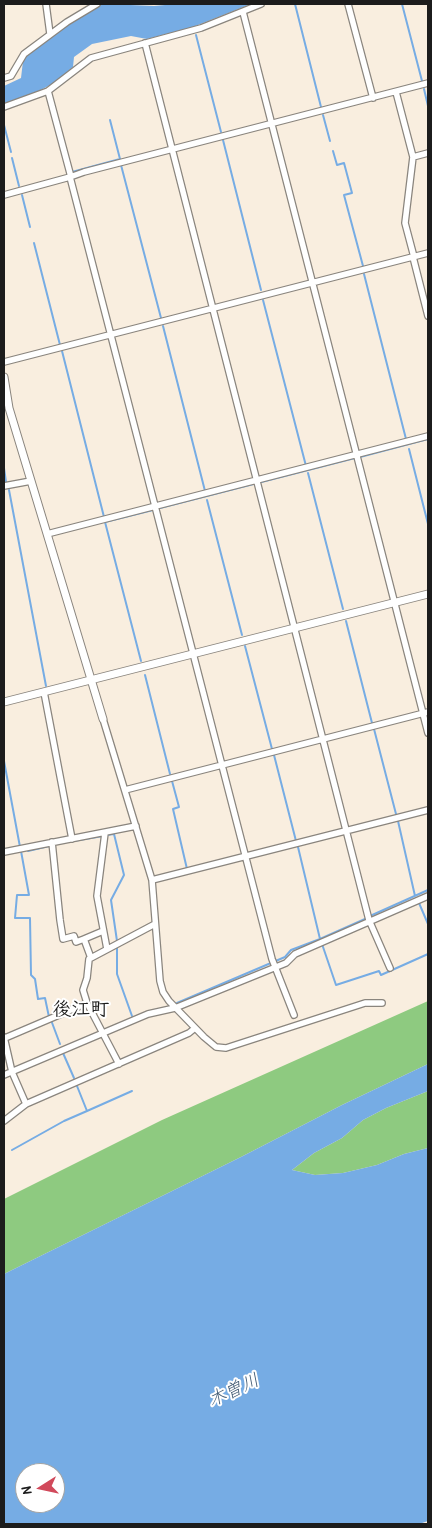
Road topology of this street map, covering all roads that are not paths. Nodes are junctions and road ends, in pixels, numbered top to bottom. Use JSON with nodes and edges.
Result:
{"nodes":[{"id":1,"x":46,"y":4,"type":"edge"},
{"id":2,"x":97,"y":4,"type":"edge"},
{"id":3,"x":261,"y":4,"type":"edge"},
{"id":4,"x":348,"y":4,"type":"edge"},
{"id":5,"x":243,"y":12,"type":"junction"},
{"id":6,"x":50,"y":34,"type":"junction"},
{"id":7,"x":145,"y":43,"type":"junction"},
{"id":8,"x":4,"y":78,"type":"edge"},
{"id":9,"x":428,"y":84,"type":"edge"},
{"id":10,"x":48,"y":91,"type":"junction"},
{"id":11,"x":396,"y":92,"type":"junction"},
{"id":12,"x":372,"y":98,"type":"junction"},
{"id":13,"x":4,"y":107,"type":"edge"},
{"id":14,"x":272,"y":124,"type":"junction"},
{"id":15,"x":171,"y":149,"type":"junction"},
{"id":16,"x":428,"y":154,"type":"edge"},
{"id":17,"x":413,"y":157,"type":"junction"},
{"id":18,"x":71,"y":177,"type":"junction"},
{"id":19,"x":4,"y":194,"type":"edge"},
{"id":20,"x":428,"y":253,"type":"edge"},
{"id":21,"x":414,"y":257,"type":"junction"},
{"id":22,"x":312,"y":283,"type":"junction"},
{"id":23,"x":212,"y":308,"type":"junction"},
{"id":24,"x":428,"y":316,"type":"edge"},
{"id":25,"x":111,"y":334,"type":"junction"},
{"id":26,"x":4,"y":362,"type":"edge"},
{"id":27,"x":4,"y":377,"type":"edge"},
{"id":28,"x":428,"y":436,"type":"edge"},
{"id":29,"x":357,"y":455,"type":"junction"},
{"id":30,"x":31,"y":481,"type":"junction"},
{"id":31,"x":257,"y":483,"type":"junction"},
{"id":32,"x":4,"y":486,"type":"edge"},
{"id":33,"x":156,"y":506,"type":"junction"},
{"id":34,"x":47,"y":534,"type":"junction"},
{"id":35,"x":428,"y":594,"type":"edge"},
{"id":36,"x":395,"y":602,"type":"junction"},
{"id":37,"x":294,"y":628,"type":"junction"},
{"id":38,"x":194,"y":654,"type":"junction"},
{"id":39,"x":93,"y":680,"type":"junction"},
{"id":40,"x":44,"y":692,"type":"junction"},
{"id":41,"x":4,"y":702,"type":"edge"},
{"id":42,"x":426,"y":713,"type":"edge"},
{"id":43,"x":103,"y":719,"type":"joint"},
{"id":44,"x":428,"y":733,"type":"edge"},
{"id":45,"x":322,"y":738,"type":"junction"},
{"id":46,"x":222,"y":764,"type":"junction"},
{"id":47,"x":125,"y":790,"type":"junction"},
{"id":48,"x":428,"y":810,"type":"edge"},
{"id":49,"x":136,"y":826,"type":"junction"},
{"id":50,"x":347,"y":830,"type":"junction"},
{"id":51,"x":105,"y":833,"type":"junction"},
{"id":52,"x":72,"y":839,"type":"junction"},
{"id":53,"x":52,"y":842,"type":"junction"},
{"id":54,"x":4,"y":852,"type":"edge"},
{"id":55,"x":245,"y":856,"type":"junction"},
{"id":56,"x":152,"y":880,"type":"junction"},
{"id":57,"x":428,"y":896,"type":"edge"},
{"id":58,"x":370,"y":922,"type":"junction"},
{"id":59,"x":155,"y":924,"type":"junction"},
{"id":60,"x":103,"y":931,"type":"junction"},
{"id":61,"x":84,"y":939,"type":"junction"},
{"id":62,"x":107,"y":949,"type":"junction"},
{"id":63,"x":91,"y":958,"type":"junction"},
{"id":64,"x":273,"y":965,"type":"junction"},
{"id":65,"x":390,"y":968,"type":"dead end"},
{"id":66,"x":87,"y":1003,"type":"junction"},
{"id":67,"x":382,"y":1003,"type":"dead end"},
{"id":68,"x":176,"y":1008,"type":"junction"},
{"id":69,"x":294,"y":1016,"type":"dead end"},
{"id":70,"x":195,"y":1028,"type":"junction"},
{"id":71,"x":102,"y":1034,"type":"junction"},
{"id":72,"x":4,"y":1037,"type":"edge"},
{"id":73,"x":119,"y":1064,"type":"junction"},
{"id":74,"x":12,"y":1072,"type":"junction"},
{"id":75,"x":4,"y":1075,"type":"edge"},
{"id":76,"x":26,"y":1104,"type":"junction"},
{"id":77,"x":4,"y":1121,"type":"edge"}],
"edges":[{"from":1,"to":6,"type":"street"},
{"from":2,"to":6,"type":"street"},
{"from":3,"to":5,"type":"street"},
{"from":4,"to":12,"type":"street"},
{"from":5,"to":7,"type":"street"},
{"from":5,"to":14,"type":"street"},
{"from":6,"to":8,"type":"street"},
{"from":7,"to":10,"type":"street"},
{"from":7,"to":15,"type":"street"},
{"from":9,"to":11,"type":"street"},
{"from":10,"to":13,"type":"street"},
{"from":10,"to":18,"type":"street"},
{"from":11,"to":12,"type":"street"},
{"from":11,"to":17,"type":"street"},
{"from":12,"to":14,"type":"street"},
{"from":14,"to":15,"type":"street"},
{"from":14,"to":22,"type":"street"},
{"from":15,"to":18,"type":"street"},
{"from":15,"to":23,"type":"street"},
{"from":16,"to":17,"type":"street"},
{"from":17,"to":21,"type":"street"},
{"from":18,"to":19,"type":"street"},
{"from":18,"to":25,"type":"street"},
{"from":20,"to":21,"type":"street"},
{"from":21,"to":22,"type":"street"},
{"from":21,"to":24,"type":"street"},
{"from":22,"to":23,"type":"street"},
{"from":22,"to":29,"type":"street"},
{"from":23,"to":25,"type":"street"},
{"from":23,"to":31,"type":"street"},
{"from":25,"to":26,"type":"street"},
{"from":25,"to":33,"type":"street"},
{"from":27,"to":30,"type":"street"},
{"from":28,"to":29,"type":"street"},
{"from":29,"to":31,"type":"street"},
{"from":29,"to":36,"type":"street"},
{"from":30,"to":32,"type":"street"},
{"from":30,"to":34,"type":"street"},
{"from":31,"to":33,"type":"street"},
{"from":31,"to":37,"type":"street"},
{"from":33,"to":34,"type":"street"},
{"from":33,"to":38,"type":"street"},
{"from":34,"to":39,"type":"street"},
{"from":35,"to":36,"type":"street"},
{"from":36,"to":37,"type":"street"},
{"from":36,"to":42,"type":"street"},
{"from":37,"to":38,"type":"street"},
{"from":37,"to":45,"type":"street"},
{"from":38,"to":39,"type":"street"},
{"from":38,"to":46,"type":"street"},
{"from":39,"to":40,"type":"street"},
{"from":39,"to":43,"type":"street"},
{"from":40,"to":41,"type":"street"},
{"from":40,"to":52,"type":"street"},
{"from":42,"to":44,"type":"street"},
{"from":42,"to":45,"type":"street"},
{"from":43,"to":47,"type":"street"},
{"from":45,"to":46,"type":"street"},
{"from":45,"to":50,"type":"street"},
{"from":46,"to":47,"type":"street"},
{"from":46,"to":55,"type":"street"},
{"from":47,"to":49,"type":"street"},
{"from":48,"to":50,"type":"street"},
{"from":49,"to":51,"type":"street"},
{"from":49,"to":56,"type":"street"},
{"from":50,"to":55,"type":"street"},
{"from":50,"to":58,"type":"street"},
{"from":51,"to":52,"type":"street"},
{"from":51,"to":60,"type":"street"},
{"from":52,"to":53,"type":"street"},
{"from":53,"to":54,"type":"street"},
{"from":53,"to":61,"type":"street"},
{"from":55,"to":56,"type":"street"},
{"from":55,"to":64,"type":"street"},
{"from":56,"to":59,"type":"street"},
{"from":57,"to":58,"type":"street"},
{"from":58,"to":64,"type":"street"},
{"from":58,"to":65,"type":"street"},
{"from":59,"to":62,"type":"street"},
{"from":59,"to":68,"type":"street"},
{"from":60,"to":61,"type":"street"},
{"from":60,"to":62,"type":"street"},
{"from":61,"to":63,"type":"street"},
{"from":62,"to":63,"type":"street"},
{"from":63,"to":66,"type":"street"},
{"from":64,"to":68,"type":"street"},
{"from":64,"to":69,"type":"street"},
{"from":66,"to":71,"type":"street"},
{"from":66,"to":72,"type":"street"},
{"from":67,"to":70,"type":"street"},
{"from":68,"to":70,"type":"street"},
{"from":68,"to":71,"type":"street"},
{"from":70,"to":73,"type":"street"},
{"from":71,"to":73,"type":"street"},
{"from":71,"to":74,"type":"street"},
{"from":72,"to":74,"type":"street"},
{"from":73,"to":76,"type":"street"},
{"from":74,"to":75,"type":"street"},
{"from":74,"to":76,"type":"street"},
{"from":76,"to":77,"type":"street"}]}
